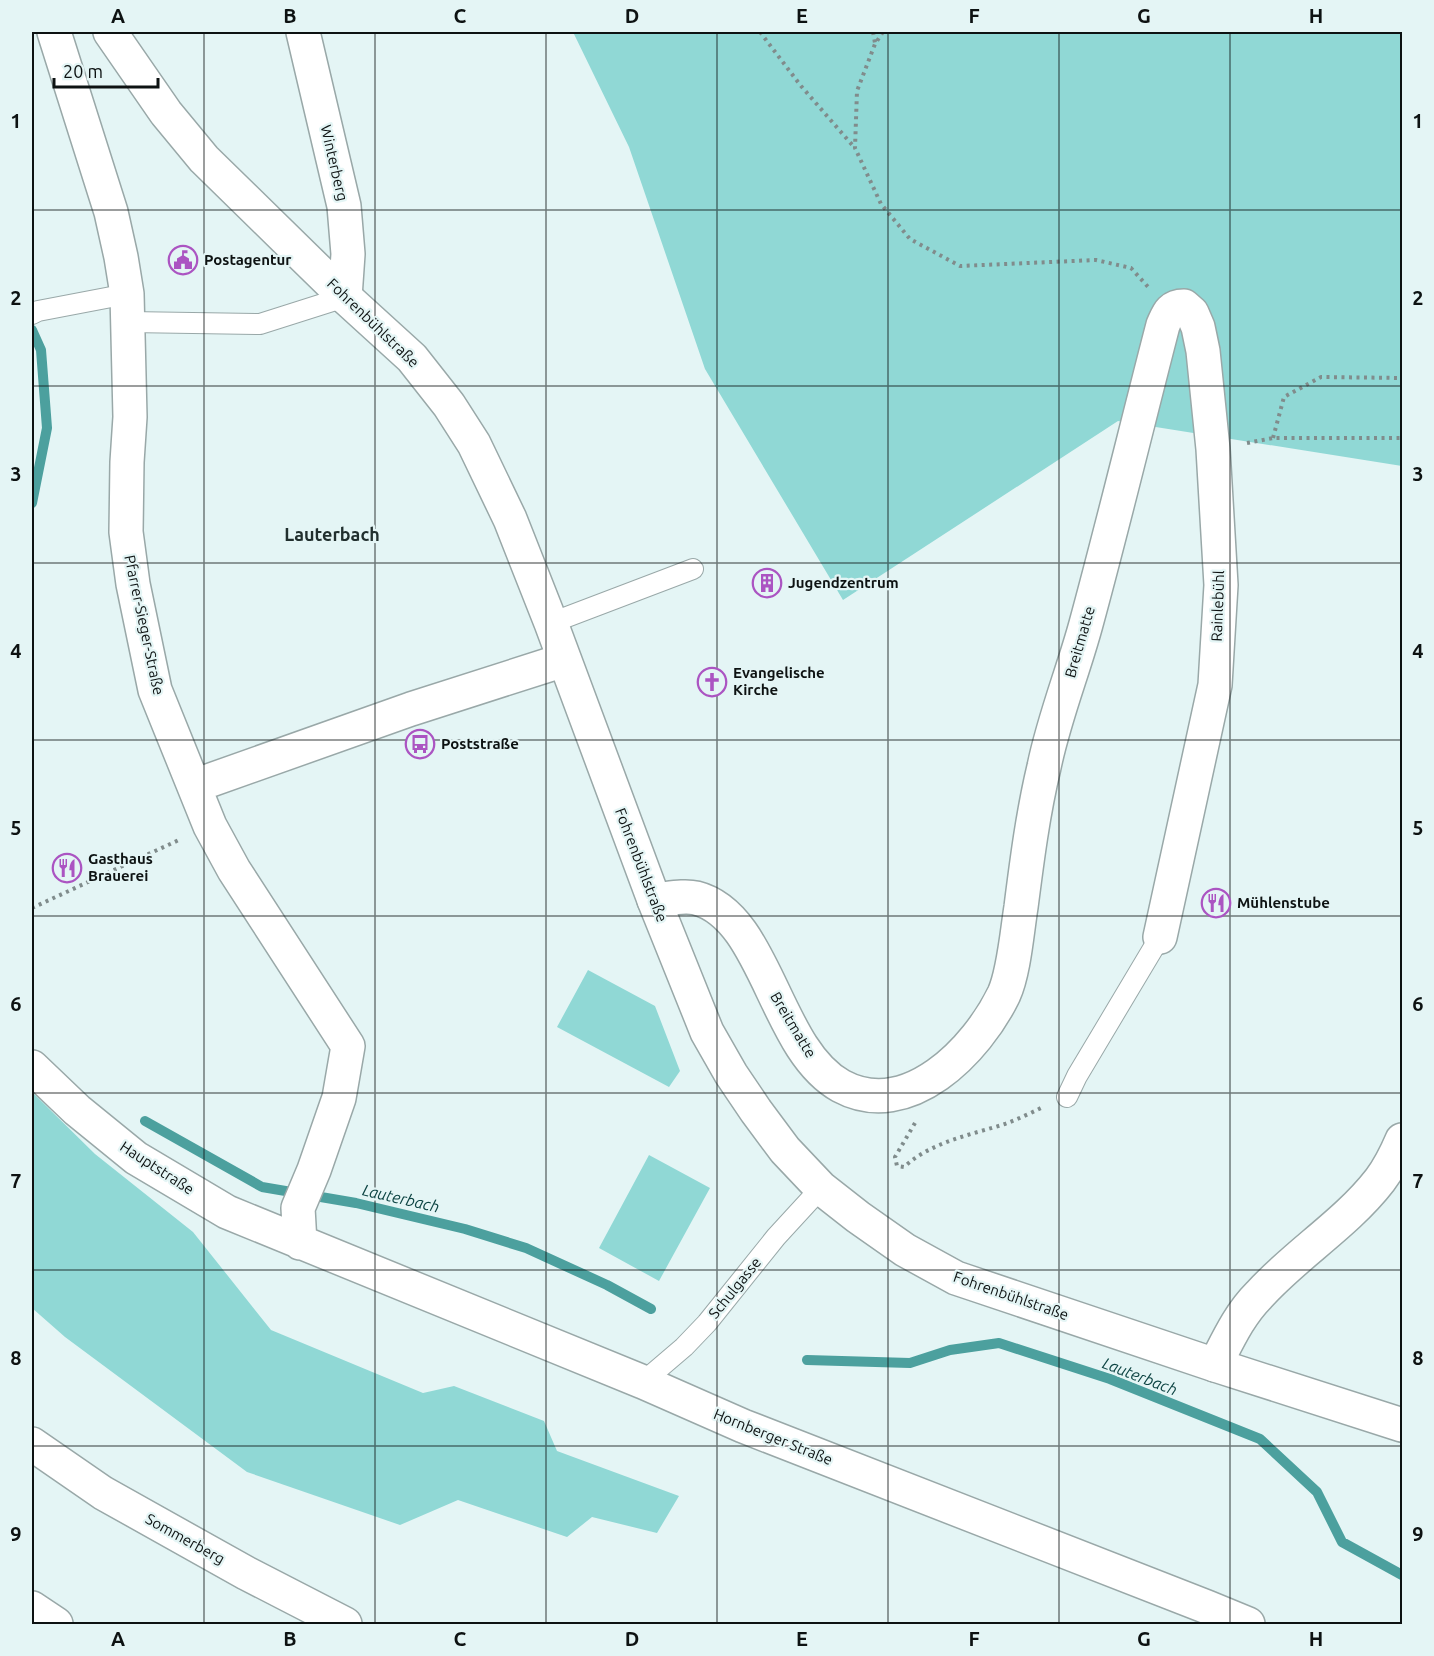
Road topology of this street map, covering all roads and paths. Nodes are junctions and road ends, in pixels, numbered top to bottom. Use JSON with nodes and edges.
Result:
{"nodes":[{"id":1,"x":54,"y":32,"type":"edge"},
{"id":2,"x":110,"y":32,"type":"edge"},
{"id":3,"x":303,"y":32,"type":"edge"},
{"id":4,"x":760,"y":32,"type":"edge"},
{"id":5,"x":873,"y":32,"type":"edge"},
{"id":6,"x":883,"y":32,"type":"edge"},
{"id":7,"x":875,"y":44,"type":"junction"},
{"id":8,"x":855,"y":148,"type":"junction"},
{"id":9,"x":345,"y":297,"type":"junction"},
{"id":10,"x":128,"y":308,"type":"junction"},
{"id":11,"x":35,"y":312,"type":"edge"},
{"id":12,"x":1164,"y":325,"type":"junction"},
{"id":13,"x":1402,"y":378,"type":"edge"},
{"id":14,"x":1402,"y":438,"type":"edge"},
{"id":15,"x":693,"y":569,"type":"dead end"},
{"id":16,"x":551,"y":623,"type":"junction"},
{"id":17,"x":564,"y":660,"type":"junction"},
{"id":18,"x":194,"y":786,"type":"junction"},
{"id":19,"x":210,"y":826,"type":"junction"},
{"id":20,"x":654,"y":900,"type":"junction"},
{"id":21,"x":32,"y":908,"type":"edge"},
{"id":22,"x":1160,"y":937,"type":"joint"},
{"id":23,"x":32,"y":1067,"type":"edge"},
{"id":24,"x":933,"y":1078,"type":"junction"},
{"id":25,"x":1067,"y":1097,"type":"joint"},
{"id":26,"x":1402,"y":1140,"type":"edge"},
{"id":27,"x":821,"y":1188,"type":"junction"},
{"id":28,"x":300,"y":1242,"type":"junction"},
{"id":29,"x":1215,"y":1365,"type":"junction"},
{"id":30,"x":643,"y":1382,"type":"junction"},
{"id":31,"x":1402,"y":1425,"type":"edge"},
{"id":32,"x":32,"y":1444,"type":"edge"},
{"id":33,"x":32,"y":1608,"type":"edge"},
{"id":34,"x":56,"y":1624,"type":"edge"},
{"id":35,"x":345,"y":1624,"type":"edge"},
{"id":36,"x":1248,"y":1624,"type":"edge"}],
"edges":[{"from":1,"to":10,"type":"street","name":"Pfarrer-Sieger-Straße"},
{"from":2,"to":9,"type":"street","name":"Fohrenbühlstraße"},
{"from":3,"to":9,"type":"street","name":"Winterberg"},
{"from":4,"to":8,"type":"path"},
{"from":5,"to":7,"type":"path"},
{"from":6,"to":7,"type":"path"},
{"from":7,"to":8,"type":"path"},
{"from":8,"to":12,"type":"path"},
{"from":9,"to":10,"type":"lane"},
{"from":9,"to":16,"type":"street","name":"Fohrenbühlstraße"},
{"from":10,"to":11,"type":"lane"},
{"from":10,"to":18,"type":"street","name":"Pfarrer-Sieger-Straße"},
{"from":12,"to":22,"type":"street","name":"Rainlebühl"},
{"from":12,"to":24,"type":"street","name":"Breitmatte"},
{"from":13,"to":14,"type":"path"},
{"from":15,"to":16,"type":"lane"},
{"from":16,"to":17,"type":"street","name":"Fohrenbühlstraße"},
{"from":17,"to":18,"type":"street"},
{"from":17,"to":20,"type":"street","name":"Fohrenbühlstraße"},
{"from":18,"to":19,"type":"street","name":"Pfarrer-Sieger-Straße"},
{"from":19,"to":21,"type":"path"},
{"from":19,"to":28,"type":"street","name":"Pfarrer-Sieger-Straße"},
{"from":20,"to":24,"type":"street","name":"Breitmatte"},
{"from":20,"to":27,"type":"street","name":"Fohrenbühlstraße"},
{"from":22,"to":25,"type":"lane"},
{"from":23,"to":28,"type":"street","name":"Hauptstraße"},
{"from":24,"to":25,"type":"path"},
{"from":26,"to":29,"type":"street"},
{"from":27,"to":29,"type":"street","name":"Fohrenbühlstraße"},
{"from":27,"to":30,"type":"lane","name":"Schulgasse"},
{"from":28,"to":30,"type":"street","name":"Hornberger Straße"},
{"from":29,"to":31,"type":"street","name":"Fohrenbühlstraße"},
{"from":30,"to":36,"type":"street","name":"Hornberger Straße"},
{"from":32,"to":35,"type":"street","name":"Sommerberg"},
{"from":33,"to":34,"type":"street"}]}
